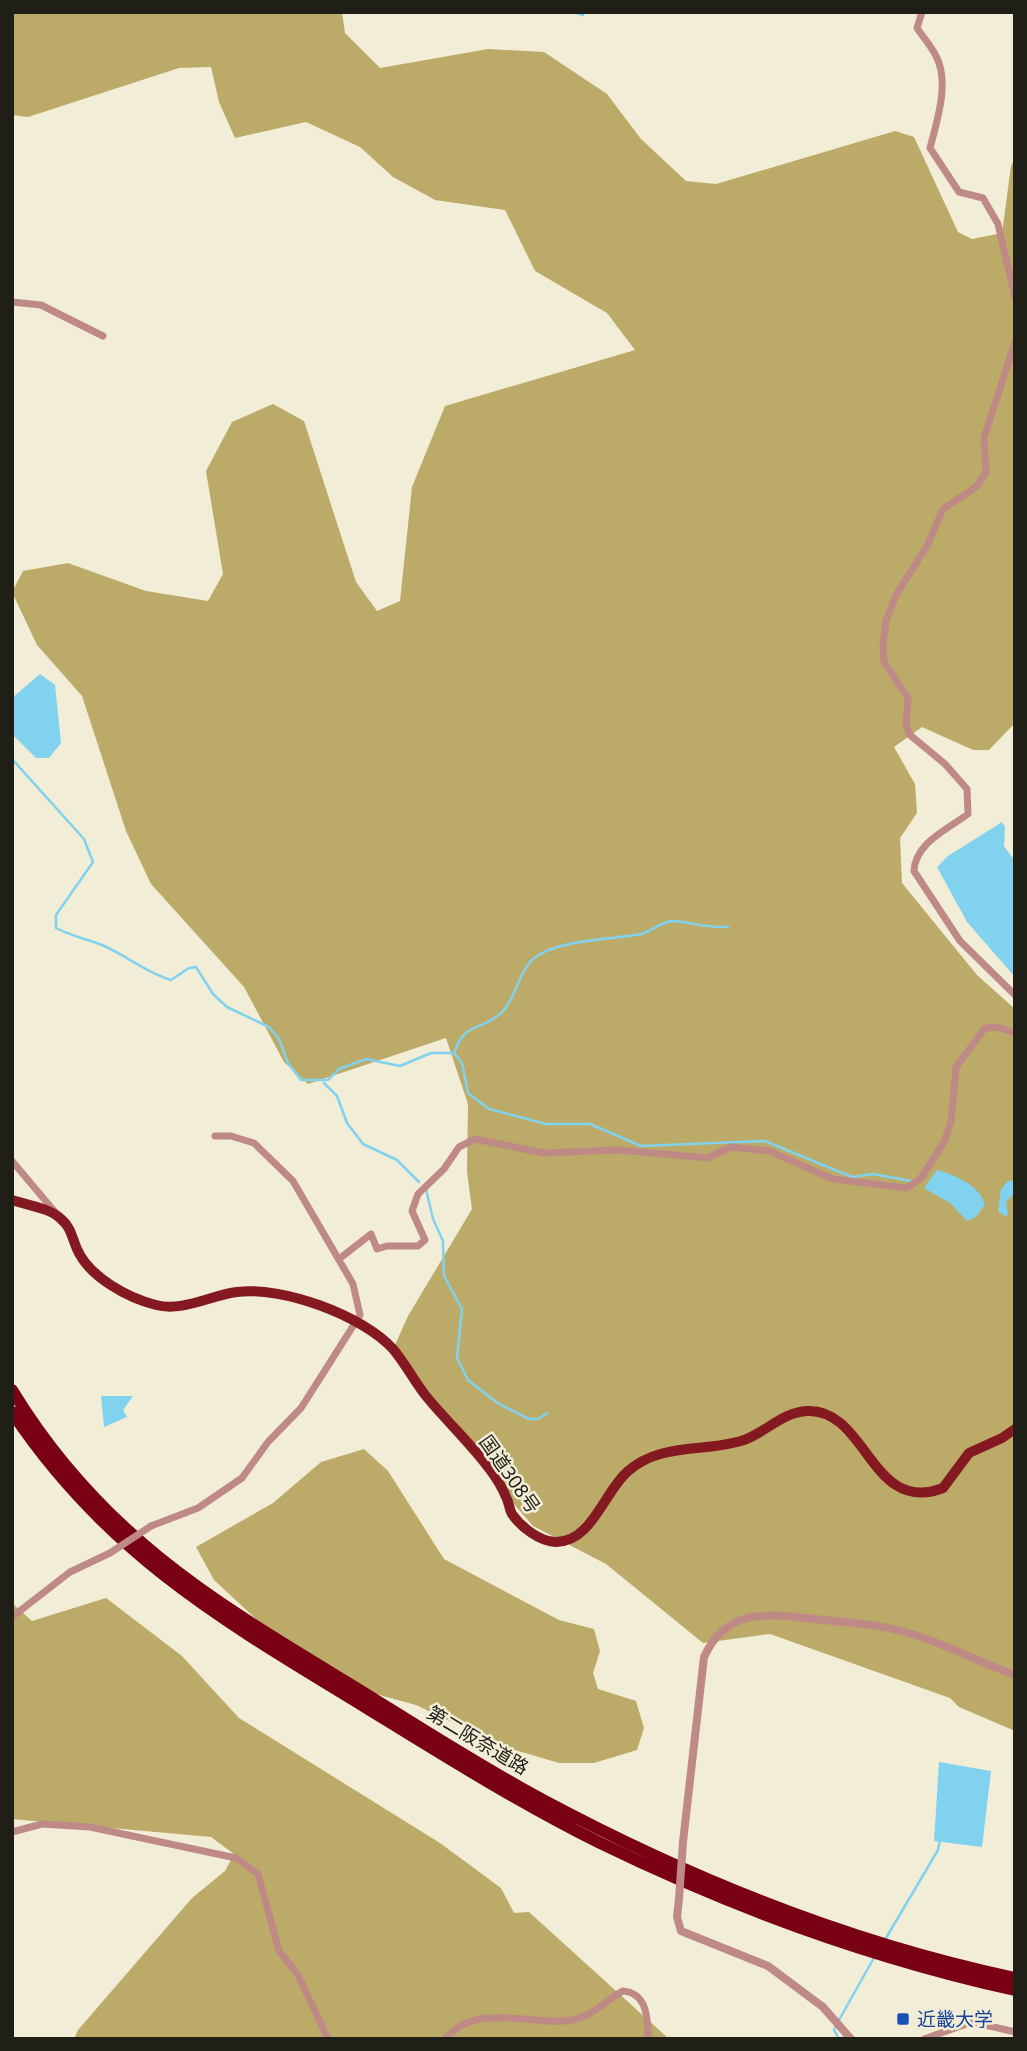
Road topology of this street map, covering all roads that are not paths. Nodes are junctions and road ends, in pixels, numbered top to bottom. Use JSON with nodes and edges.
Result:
{"nodes":[{"id":1,"x":922,"y":12,"type":"edge"},
{"id":2,"x":1015,"y":297,"type":"edge"},
{"id":3,"x":12,"y":302,"type":"edge"},
{"id":4,"x":103,"y":336,"type":"dead end"},
{"id":5,"x":1015,"y":342,"type":"edge"},
{"id":6,"x":1015,"y":995,"type":"edge"},
{"id":7,"x":1015,"y":1034,"type":"edge"},
{"id":8,"x":215,"y":1136,"type":"dead end"},
{"id":9,"x":12,"y":1161,"type":"edge"},
{"id":10,"x":12,"y":1200,"type":"edge"},
{"id":11,"x":58,"y":1215,"type":"junction"},
{"id":12,"x":339,"y":1259,"type":"junction"},
{"id":13,"x":355,"y":1323,"type":"junction"},
{"id":14,"x":12,"y":1390,"type":"edge"},
{"id":15,"x":12,"y":1412,"type":"edge"},
{"id":16,"x":1015,"y":1429,"type":"edge"},
{"id":17,"x":12,"y":1617,"type":"edge"},
{"id":18,"x":1015,"y":1675,"type":"edge"},
{"id":19,"x":12,"y":1832,"type":"edge"},
{"id":20,"x":1015,"y":1978,"type":"edge"},
{"id":21,"x":1015,"y":1990,"type":"edge"},
{"id":22,"x":1015,"y":2032,"type":"edge"},
{"id":23,"x":328,"y":2039,"type":"edge"},
{"id":24,"x":445,"y":2039,"type":"edge"},
{"id":25,"x":648,"y":2039,"type":"edge"},
{"id":26,"x":850,"y":2039,"type":"edge"},
{"id":27,"x":924,"y":2039,"type":"edge"}],
"edges":[{"from":1,"to":2,"type":"street"},
{"from":3,"to":4,"type":"street"},
{"from":5,"to":6,"type":"street"},
{"from":7,"to":12,"type":"street"},
{"from":8,"to":12,"type":"street"},
{"from":9,"to":11,"type":"street"},
{"from":10,"to":11,"type":"highway"},
{"from":11,"to":13,"type":"highway","name":"国道308号"},
{"from":12,"to":13,"type":"street"},
{"from":13,"to":16,"type":"highway","name":"国道308号"},
{"from":13,"to":17,"type":"street","bridge":true},
{"from":14,"to":20,"type":"highway","name":"第二阪奈道路"},
{"from":15,"to":21,"type":"highway","name":"第二阪奈道路"},
{"from":18,"to":26,"type":"street","bridge":true},
{"from":19,"to":23,"type":"street"},
{"from":22,"to":27,"type":"street"},
{"from":24,"to":25,"type":"street"}]}
